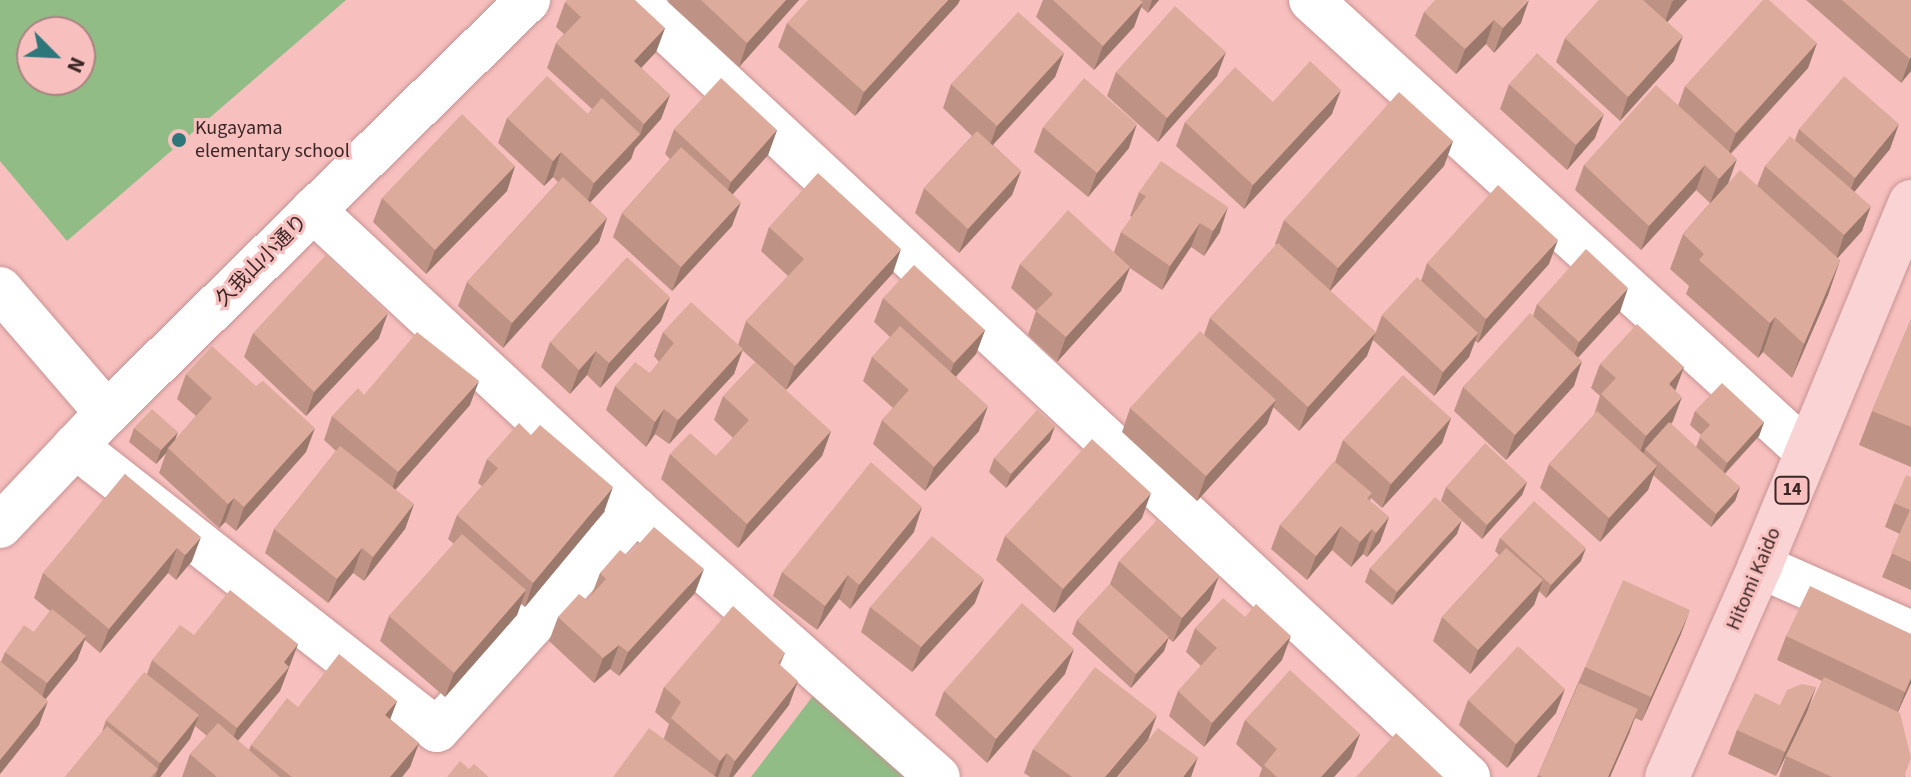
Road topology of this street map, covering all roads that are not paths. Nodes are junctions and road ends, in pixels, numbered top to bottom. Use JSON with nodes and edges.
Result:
{"nodes":[{"id":1,"x":528,"y":0,"type":"edge"},
{"id":2,"x":634,"y":0,"type":"edge"},
{"id":3,"x":1311,"y":0,"type":"edge"},
{"id":4,"x":1911,"y":202,"type":"edge"},
{"id":5,"x":313,"y":210,"type":"junction"},
{"id":6,"x":0,"y":289,"type":"edge"},
{"id":7,"x":107,"y":413,"type":"junction"},
{"id":8,"x":75,"y":446,"type":"junction"},
{"id":9,"x":1807,"y":452,"type":"junction"},
{"id":10,"x":636,"y":510,"type":"junction"},
{"id":11,"x":0,"y":526,"type":"edge"},
{"id":12,"x":1760,"y":566,"type":"junction"},
{"id":13,"x":1911,"y":633,"type":"edge"},
{"id":14,"x":938,"y":777,"type":"edge"},
{"id":15,"x":1468,"y":777,"type":"edge"},
{"id":16,"x":1667,"y":777,"type":"edge"}],
"edges":[{"from":1,"to":5,"type":"street","name":"久我山小通り"},
{"from":2,"to":15,"type":"street"},
{"from":3,"to":9,"type":"street"},
{"from":4,"to":9,"type":"main road","name":"Hitomi Kaido","number":"14"},
{"from":5,"to":7,"type":"street","name":"久我山小通り"},
{"from":5,"to":10,"type":"street"},
{"from":6,"to":7,"type":"street"},
{"from":7,"to":8,"type":"street","name":"久我山小通り"},
{"from":8,"to":10,"type":"street"},
{"from":8,"to":11,"type":"street","name":"久我山小通り"},
{"from":9,"to":12,"type":"main road","name":"Hitomi Kaido","number":"14"},
{"from":10,"to":14,"type":"street"},
{"from":12,"to":13,"type":"street"},
{"from":12,"to":16,"type":"main road","name":"Hitomi Kaido","number":"14"}]}
